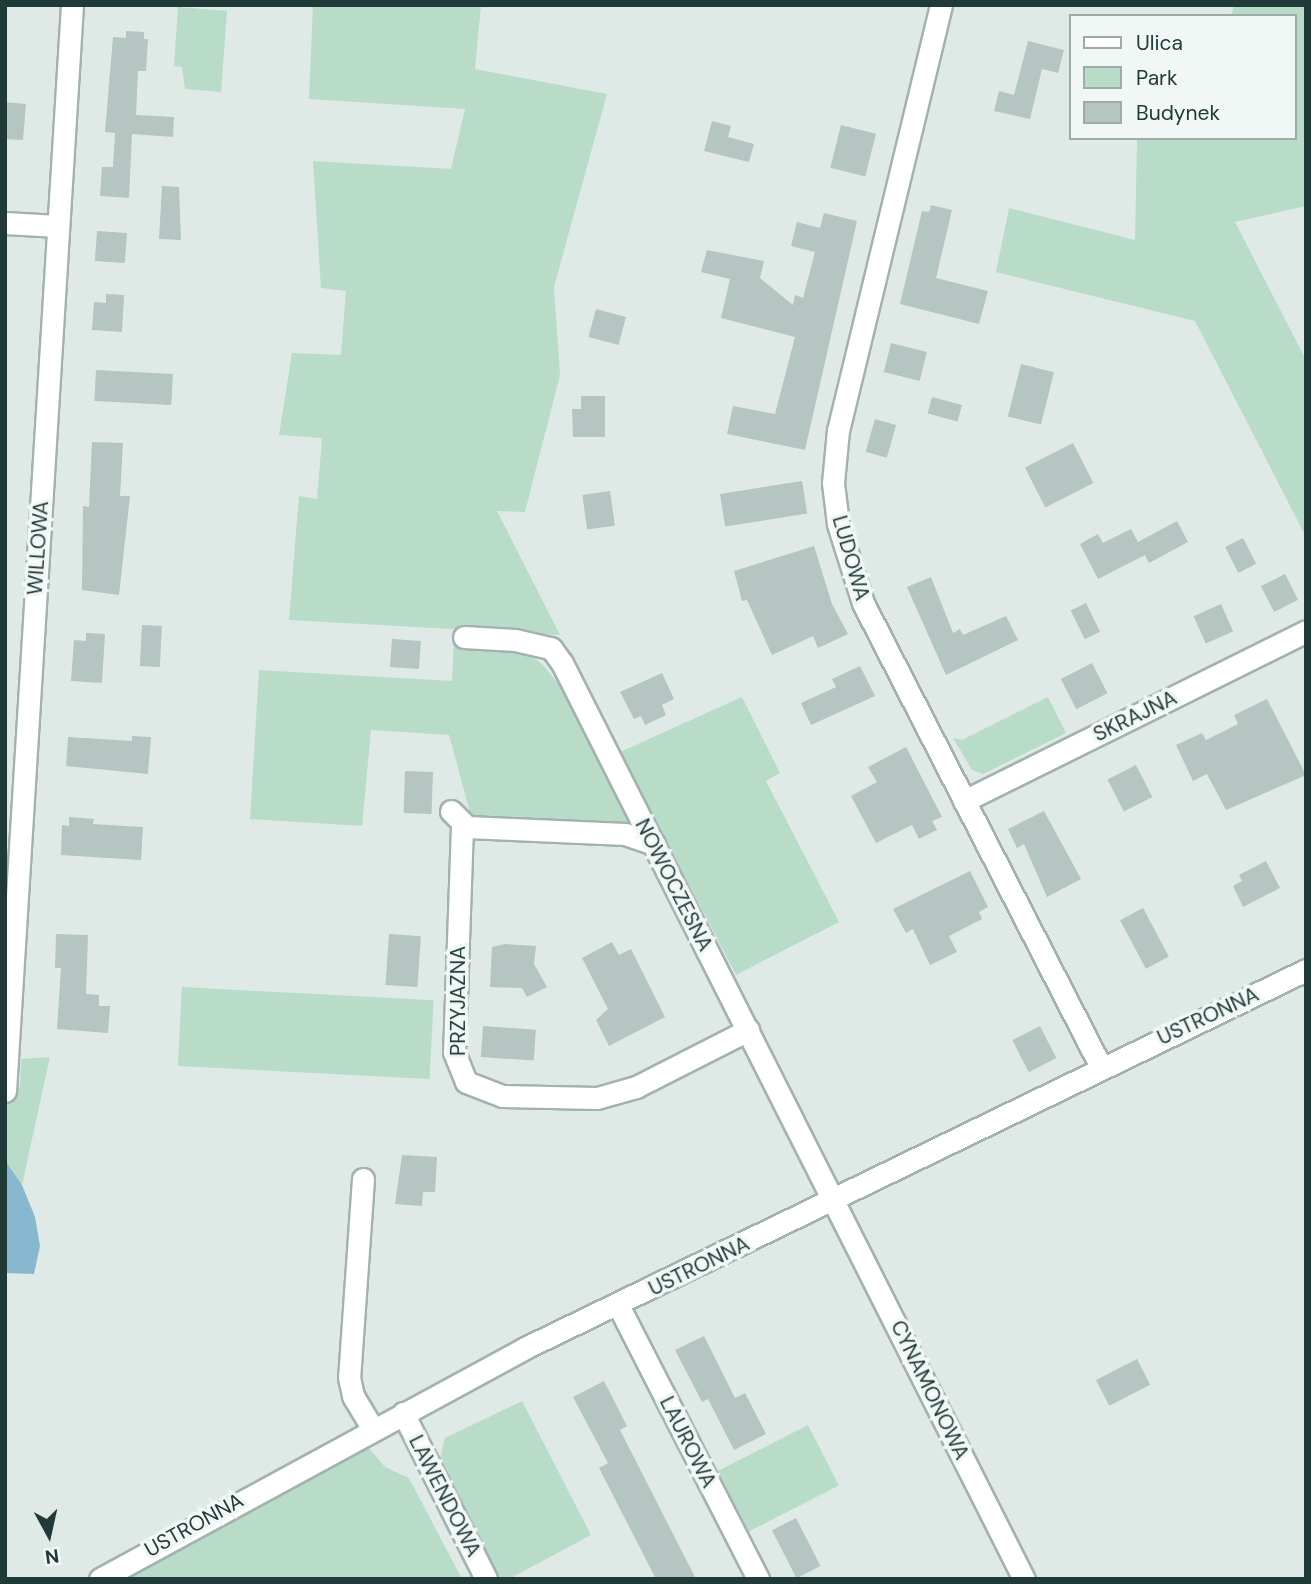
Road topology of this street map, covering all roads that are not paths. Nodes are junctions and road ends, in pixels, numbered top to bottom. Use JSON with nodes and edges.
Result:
{"nodes":[{"id":1,"x":72,"y":5,"type":"edge"},
{"id":2,"x":942,"y":5,"type":"edge"},
{"id":3,"x":5,"y":223,"type":"edge"},
{"id":4,"x":58,"y":226,"type":"junction"},
{"id":5,"x":1306,"y":631,"type":"edge"},
{"id":6,"x":464,"y":637,"type":"dead end"},
{"id":7,"x":964,"y":802,"type":"junction"},
{"id":8,"x":654,"y":844,"type":"junction"},
{"id":9,"x":1306,"y":970,"type":"edge"},
{"id":10,"x":748,"y":1030,"type":"junction"},
{"id":11,"x":1101,"y":1067,"type":"junction"},
{"id":12,"x":5,"y":1091,"type":"edge"},
{"id":13,"x":363,"y":1180,"type":"dead end"},
{"id":14,"x":836,"y":1200,"type":"junction"},
{"id":15,"x":618,"y":1305,"type":"junction"},
{"id":16,"x":403,"y":1413,"type":"junction"},
{"id":17,"x":372,"y":1428,"type":"junction"},
{"id":18,"x":100,"y":1579,"type":"edge"},
{"id":19,"x":486,"y":1579,"type":"edge"},
{"id":20,"x":758,"y":1579,"type":"edge"},
{"id":21,"x":1024,"y":1579,"type":"edge"}],
"edges":[{"from":1,"to":4,"type":"street","name":"WILLOWA"},
{"from":2,"to":7,"type":"street","name":"LUDOWA"},
{"from":3,"to":4,"type":"street"},
{"from":4,"to":12,"type":"street","name":"WILLOWA"},
{"from":5,"to":7,"type":"street","name":"SKRAJNA"},
{"from":6,"to":8,"type":"street","name":"NOWOCZESNA"},
{"from":7,"to":11,"type":"street","name":"LUDOWA"},
{"from":8,"to":10,"type":"street","name":"NOWOCZESNA"},
{"from":8,"to":10,"type":"street","name":"PRZYJAZNA"},
{"from":9,"to":11,"type":"street","name":"USTRONNA"},
{"from":10,"to":14,"type":"street","name":"NOWOCZESNA"},
{"from":11,"to":14,"type":"street","name":"USTRONNA"},
{"from":13,"to":17,"type":"street"},
{"from":14,"to":15,"type":"street","name":"USTRONNA"},
{"from":14,"to":21,"type":"street","name":"CYNAMONOWA"},
{"from":15,"to":16,"type":"street","name":"USTRONNA"},
{"from":15,"to":20,"type":"street","name":"LAUROWA"},
{"from":16,"to":17,"type":"street","name":"USTRONNA"},
{"from":16,"to":19,"type":"street","name":"LAWENDOWA"},
{"from":17,"to":18,"type":"street","name":"USTRONNA"}]}
